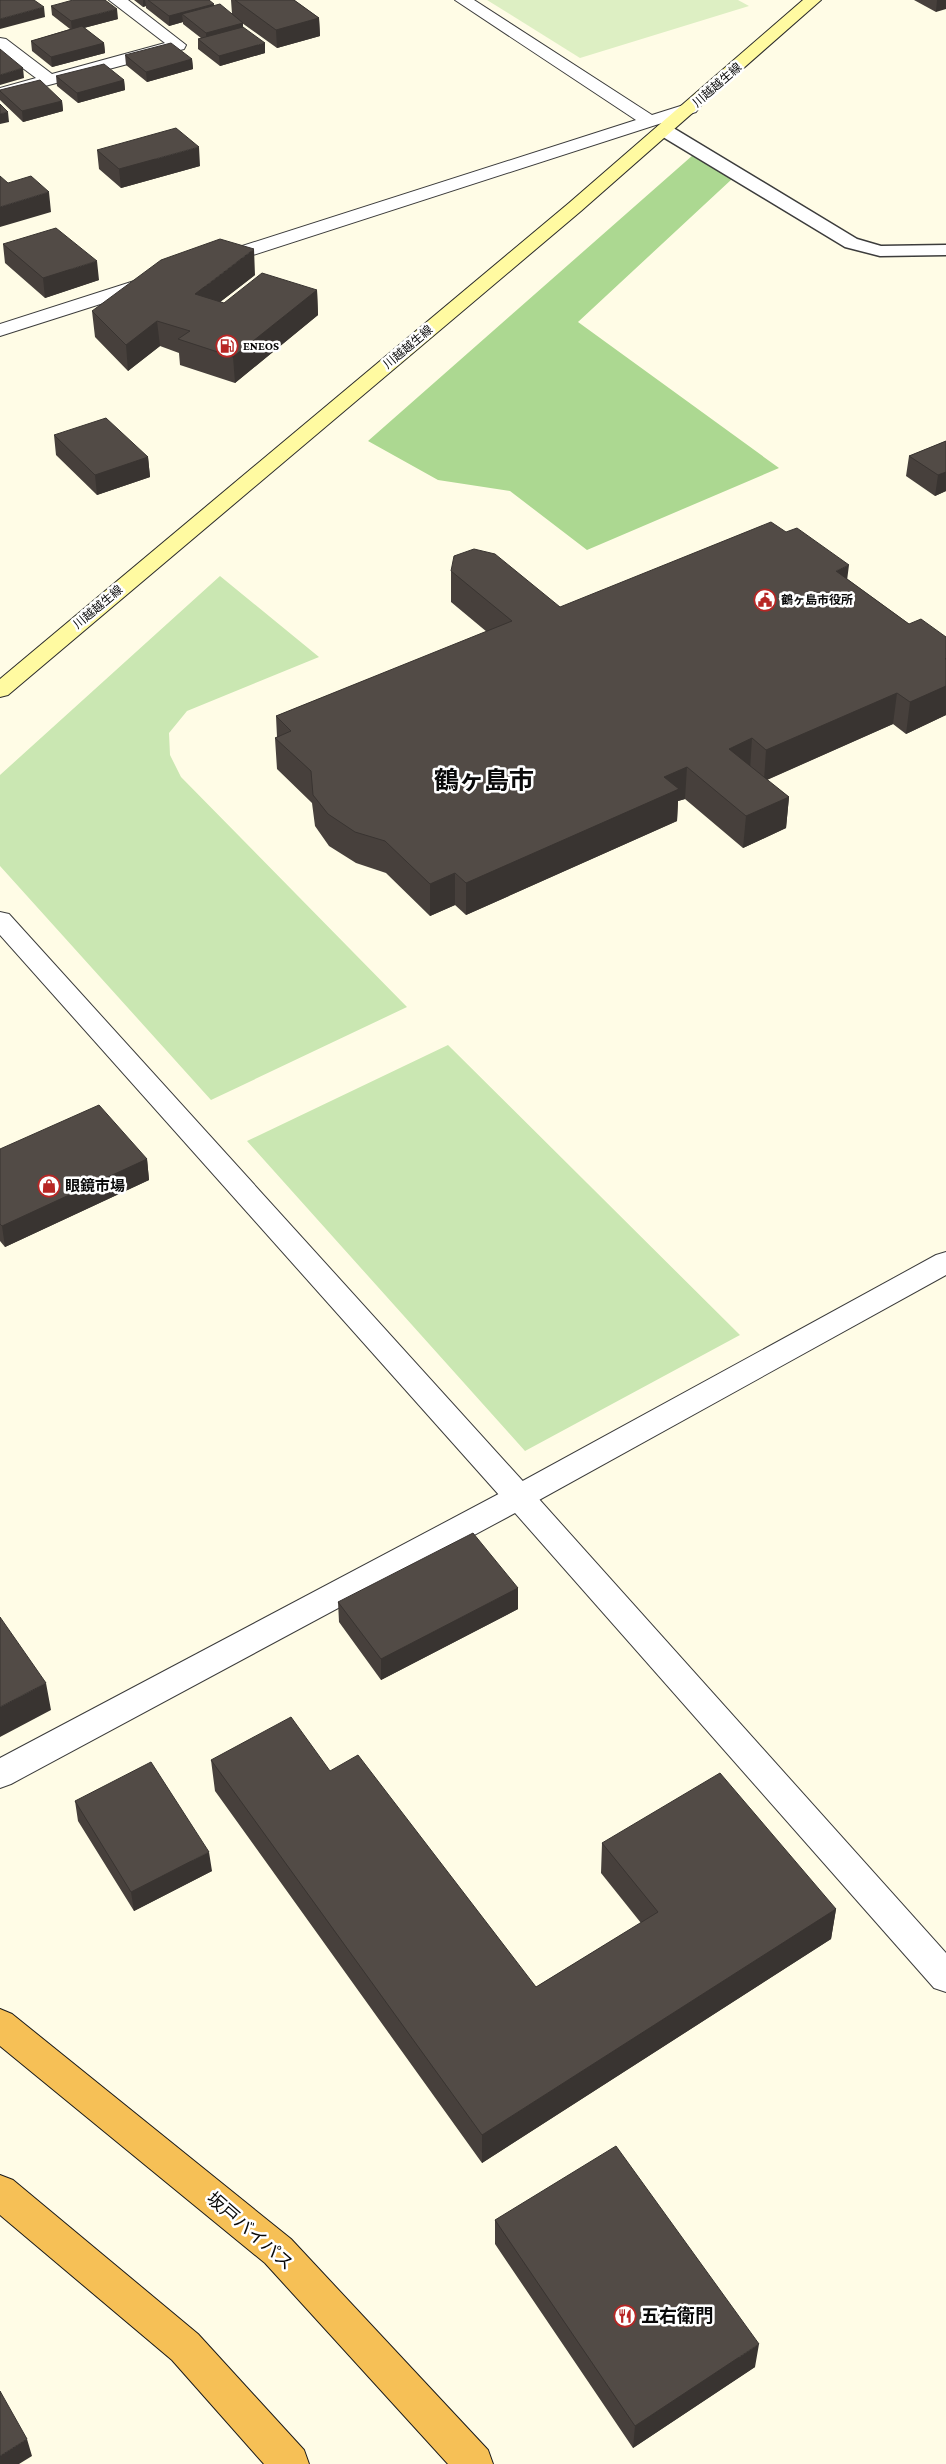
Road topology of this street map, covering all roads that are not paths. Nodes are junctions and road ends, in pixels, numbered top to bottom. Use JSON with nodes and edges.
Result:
{"nodes":[{"id":1,"x":117,"y":0,"type":"edge"},
{"id":2,"x":463,"y":0,"type":"edge"},
{"id":3,"x":813,"y":0,"type":"edge"},
{"id":4,"x":0,"y":43,"type":"edge"},
{"id":5,"x":49,"y":80,"type":"junction"},
{"id":6,"x":0,"y":93,"type":"edge"},
{"id":7,"x":657,"y":126,"type":"junction"},
{"id":8,"x":946,"y":250,"type":"edge"},
{"id":9,"x":200,"y":266,"type":"edge"},
{"id":10,"x":172,"y":275,"type":"edge"},
{"id":11,"x":0,"y":330,"type":"edge"},
{"id":12,"x":0,"y":690,"type":"edge"},
{"id":13,"x":0,"y":920,"type":"edge"},
{"id":14,"x":946,"y":1262,"type":"edge"},
{"id":15,"x":519,"y":1497,"type":"junction"},
{"id":16,"x":0,"y":1774,"type":"edge"},
{"id":17,"x":946,"y":1977,"type":"edge"},
{"id":18,"x":0,"y":2025,"type":"edge"},
{"id":19,"x":0,"y":2192,"type":"edge"},
{"id":20,"x":290,"y":2464,"type":"edge"},
{"id":21,"x":474,"y":2464,"type":"edge"}],
"edges":[{"from":1,"to":5,"type":"street"},
{"from":2,"to":7,"type":"street"},
{"from":3,"to":7,"type":"main road","name":"川越越生線"},
{"from":4,"to":5,"type":"street"},
{"from":5,"to":6,"type":"street"},
{"from":7,"to":8,"type":"lane"},
{"from":7,"to":9,"type":"street"},
{"from":7,"to":12,"type":"main road","name":"川越越生線"},
{"from":10,"to":11,"type":"street"},
{"from":13,"to":15,"type":"street"},
{"from":14,"to":15,"type":"street"},
{"from":15,"to":16,"type":"street"},
{"from":15,"to":17,"type":"street"},
{"from":18,"to":21,"type":"highway","name":"坂戸バイパス"},
{"from":19,"to":20,"type":"highway"}]}
